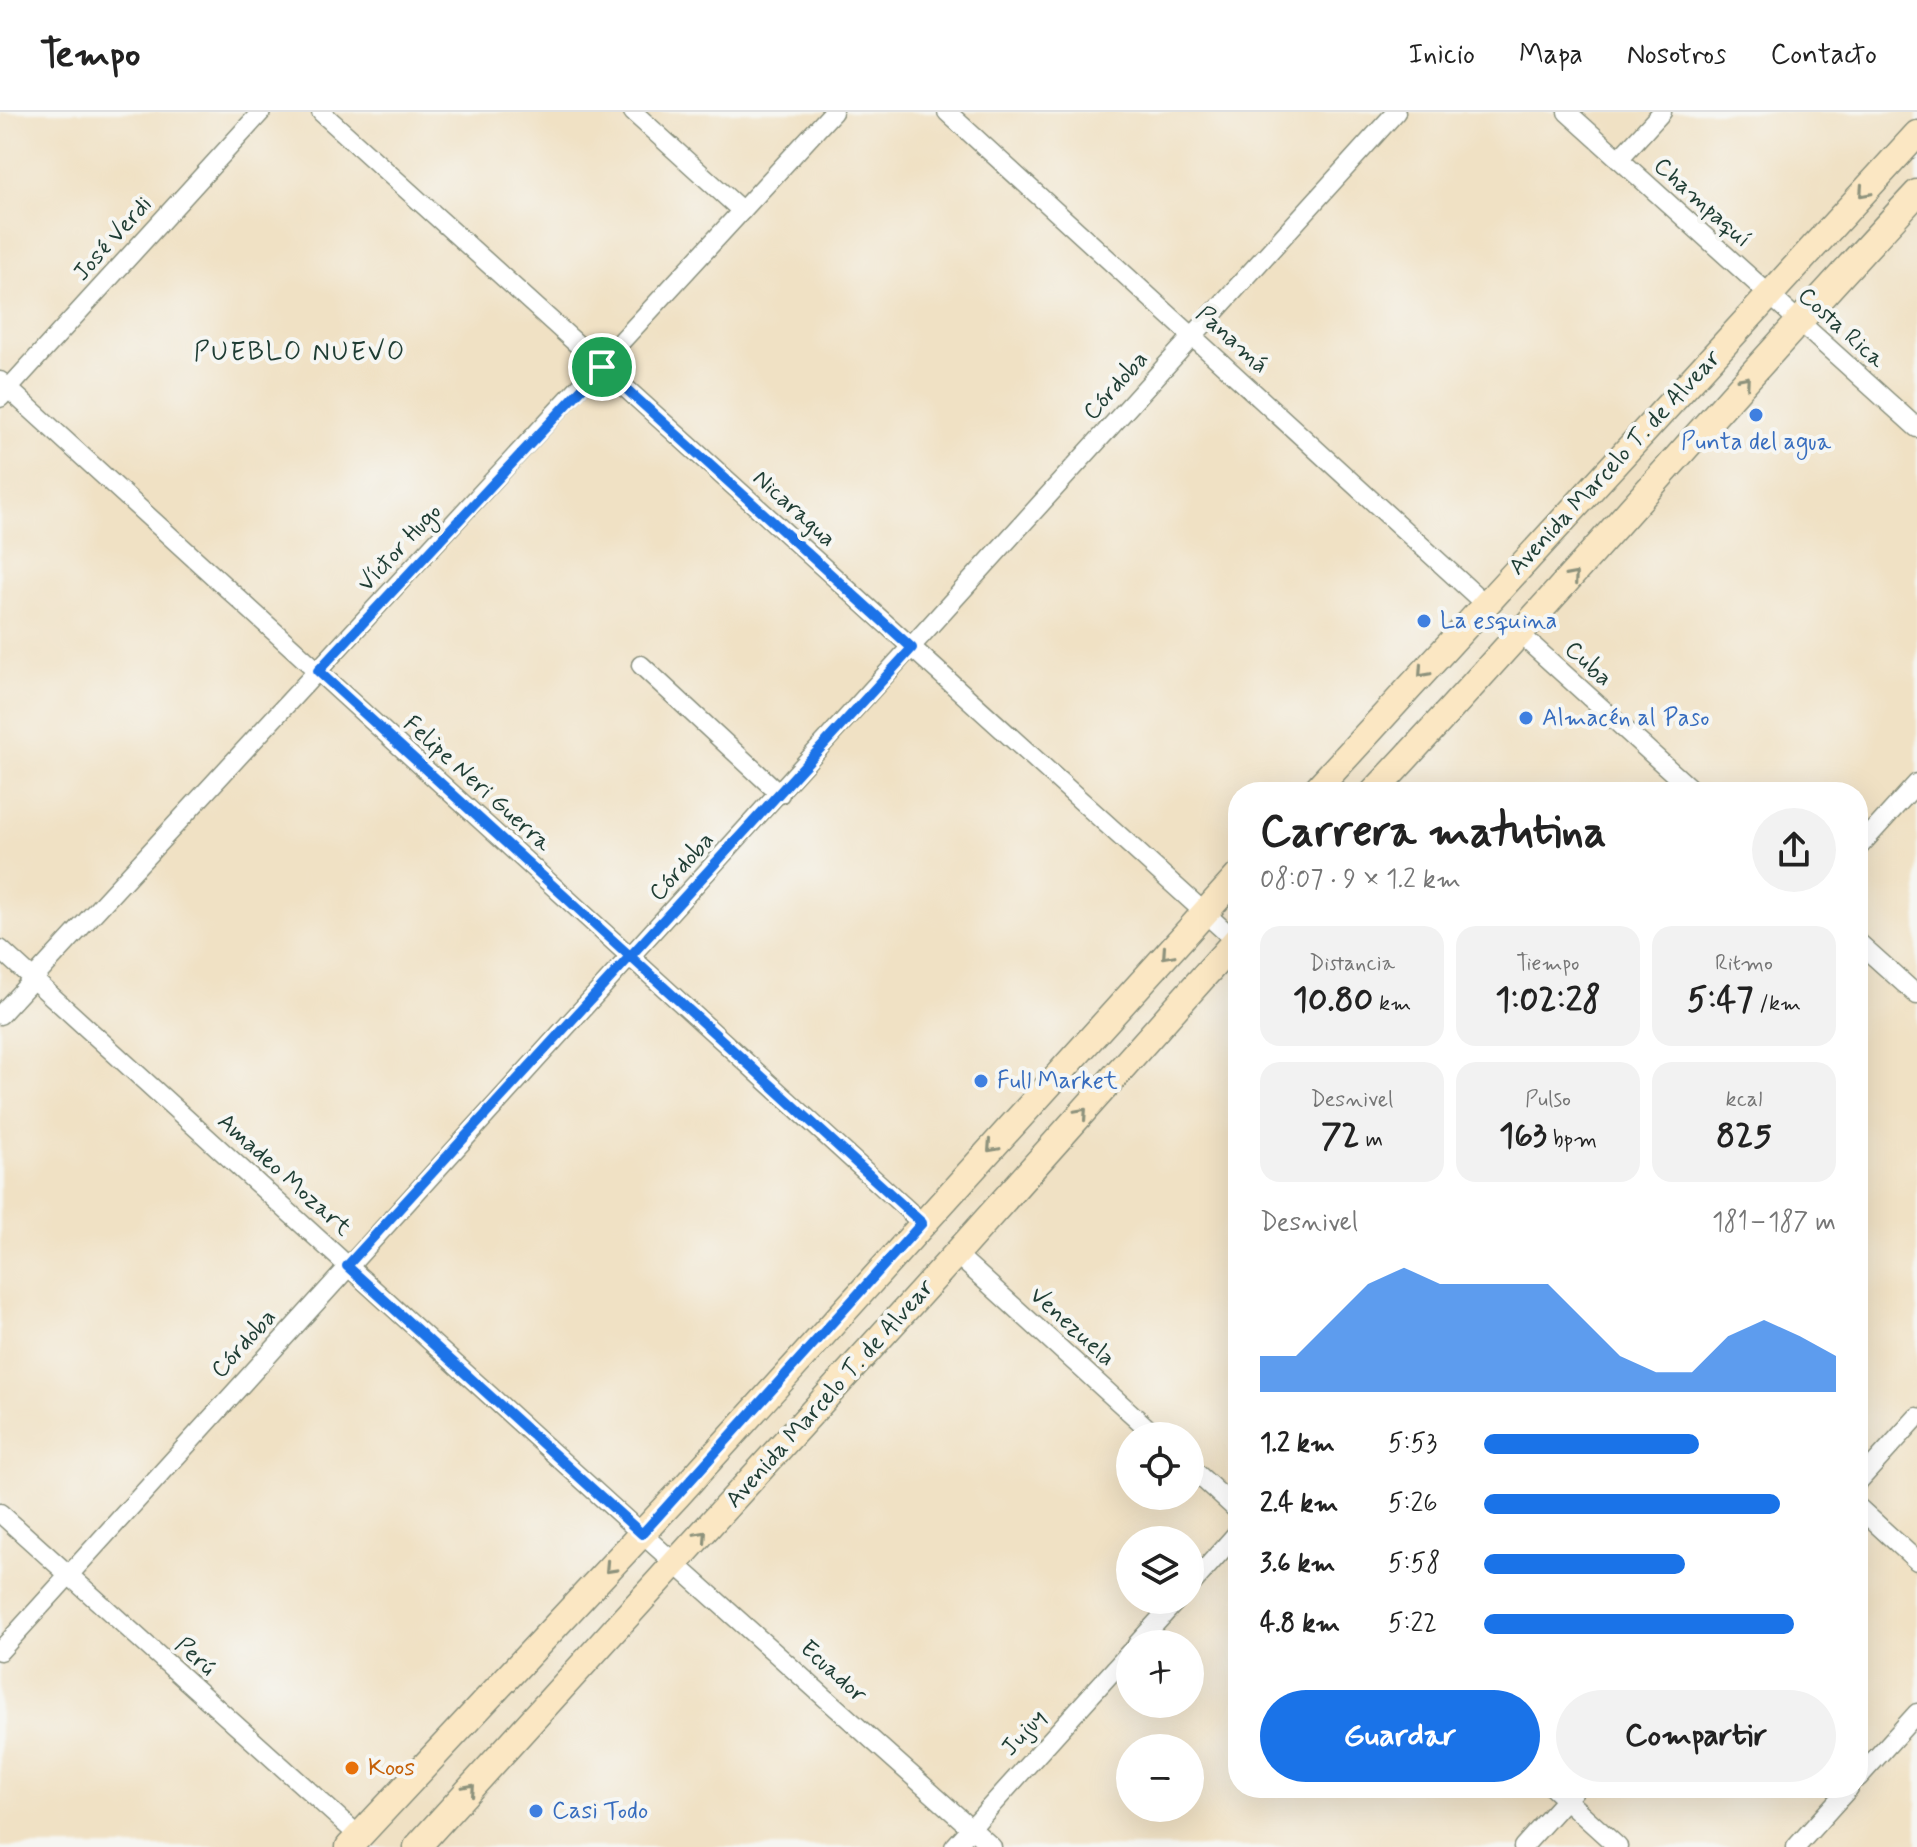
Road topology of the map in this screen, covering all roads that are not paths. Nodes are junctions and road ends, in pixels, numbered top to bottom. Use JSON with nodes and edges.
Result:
{"nodes":[{"id":1,"x":261,"y":112,"type":"edge"},
{"id":2,"x":321,"y":112,"type":"edge"},
{"id":3,"x":633,"y":112,"type":"edge"},
{"id":4,"x":833,"y":112,"type":"edge"},
{"id":5,"x":947,"y":112,"type":"edge"},
{"id":6,"x":1396,"y":112,"type":"edge"},
{"id":7,"x":1567,"y":112,"type":"edge"},
{"id":8,"x":1662,"y":112,"type":"edge"},
{"id":9,"x":1917,"y":134,"type":"edge"},
{"id":10,"x":1619,"y":159,"type":"junction"},
{"id":11,"x":1917,"y":193,"type":"edge"},
{"id":12,"x":742,"y":211,"type":"junction"},
{"id":13,"x":1769,"y":296,"type":"junction"},
{"id":14,"x":1798,"y":321,"type":"junction"},
{"id":15,"x":1193,"y":336,"type":"junction"},
{"id":16,"x":602,"y":367,"type":"junction"},
{"id":17,"x":3,"y":389,"type":"edge"},
{"id":18,"x":1917,"y":428,"type":"edge"},
{"id":19,"x":1485,"y":604,"type":"junction"},
{"id":20,"x":1521,"y":635,"type":"junction"},
{"id":21,"x":912,"y":648,"type":"junction"},
{"id":22,"x":641,"y":665,"type":"dead end"},
{"id":23,"x":318,"y":671,"type":"junction"},
{"id":24,"x":1323,"y":782,"type":"edge"},
{"id":25,"x":1383,"y":782,"type":"edge"},
{"id":26,"x":1683,"y":782,"type":"edge"},
{"id":27,"x":1917,"y":783,"type":"edge"},
{"id":28,"x":780,"y":794,"type":"junction"},
{"id":29,"x":1868,"y":837,"type":"edge"},
{"id":30,"x":1228,"y":887,"type":"edge"},
{"id":31,"x":1204,"y":913,"type":"junction"},
{"id":32,"x":1228,"y":933,"type":"edge"},
{"id":33,"x":0,"y":949,"type":"edge"},
{"id":34,"x":1228,"y":951,"type":"edge"},
{"id":35,"x":1868,"y":951,"type":"edge"},
{"id":36,"x":632,"y":958,"type":"junction"},
{"id":37,"x":33,"y":979,"type":"junction"},
{"id":38,"x":1917,"y":995,"type":"edge"},
{"id":39,"x":0,"y":1015,"type":"edge"},
{"id":40,"x":922,"y":1223,"type":"junction"},
{"id":41,"x":956,"y":1254,"type":"junction"},
{"id":42,"x":347,"y":1266,"type":"junction"},
{"id":43,"x":1917,"y":1417,"type":"edge"},
{"id":44,"x":1141,"y":1422,"type":"edge"},
{"id":45,"x":1868,"y":1471,"type":"edge"},
{"id":46,"x":1204,"y":1480,"type":"edge"},
{"id":47,"x":1228,"y":1502,"type":"edge"},
{"id":48,"x":0,"y":1513,"type":"edge"},
{"id":49,"x":1868,"y":1516,"type":"edge"},
{"id":50,"x":642,"y":1534,"type":"junction"},
{"id":51,"x":1228,"y":1543,"type":"edge"},
{"id":52,"x":1917,"y":1561,"type":"edge"},
{"id":53,"x":676,"y":1565,"type":"junction"},
{"id":54,"x":1204,"y":1570,"type":"edge"},
{"id":55,"x":69,"y":1575,"type":"junction"},
{"id":56,"x":1164,"y":1614,"type":"edge"},
{"id":57,"x":1150,"y":1630,"type":"edge"},
{"id":58,"x":0,"y":1651,"type":"edge"},
{"id":59,"x":1116,"y":1667,"type":"edge"},
{"id":60,"x":1917,"y":1713,"type":"edge"},
{"id":61,"x":1868,"y":1767,"type":"edge"},
{"id":62,"x":1560,"y":1798,"type":"edge"},
{"id":63,"x":1571,"y":1798,"type":"edge"},
{"id":64,"x":1840,"y":1798,"type":"edge"},
{"id":65,"x":971,"y":1828,"type":"junction"},
{"id":66,"x":354,"y":1842,"type":"edge"},
{"id":67,"x":417,"y":1847,"type":"edge"},
{"id":68,"x":954,"y":1847,"type":"edge"},
{"id":69,"x":992,"y":1847,"type":"edge"},
{"id":70,"x":1523,"y":1847,"type":"edge"},
{"id":71,"x":1618,"y":1847,"type":"edge"},
{"id":72,"x":1796,"y":1847,"type":"edge"}],
"edges":[{"from":1,"to":17,"type":"street","name":"José Verdi"},
{"from":2,"to":16,"type":"street","name":"Nicaragua"},
{"from":3,"to":12,"type":"street"},
{"from":4,"to":12,"type":"street","name":"Víctor Hugo"},
{"from":5,"to":15,"type":"street","name":"Panamá"},
{"from":6,"to":15,"type":"street","name":"Córdoba"},
{"from":7,"to":10,"type":"street","name":"Champaquí"},
{"from":8,"to":10,"type":"street"},
{"from":9,"to":13,"type":"main road","name":"Avenida Marcelo T. de Alvear","one_way":true},
{"from":10,"to":13,"type":"street","name":"Champaquí"},
{"from":11,"to":14,"type":"main road","name":"Avenida Marcelo T. de Alvear"},
{"from":12,"to":16,"type":"street","name":"Víctor Hugo"},
{"from":13,"to":14,"type":"street","name":"Costa Rica"},
{"from":13,"to":19,"type":"main road","name":"Avenida Marcelo T. de Alvear"},
{"from":14,"to":18,"type":"street","name":"Costa Rica"},
{"from":20,"to":14,"type":"main road","name":"Avenida Marcelo T. de Alvear","one_way":true},
{"from":15,"to":19,"type":"street","name":"Panamá"},
{"from":15,"to":21,"type":"street","name":"Córdoba"},
{"from":16,"to":21,"type":"street","name":"Nicaragua"},
{"from":16,"to":23,"type":"street","name":"Víctor Hugo"},
{"from":17,"to":23,"type":"street","name":"Felipe Neri Guerra"},
{"from":19,"to":24,"type":"main road","name":"Avenida Marcelo T. de Alvear","one_way":true},
{"from":20,"to":25,"type":"main road","name":"Avenida Marcelo T. de Alvear"},
{"from":20,"to":26,"type":"street","name":"Cuba"},
{"from":21,"to":28,"type":"street","name":"Córdoba"},
{"from":21,"to":31,"type":"street","name":"Nicaragua"},
{"from":22,"to":28,"type":"street"},
{"from":23,"to":36,"type":"street","name":"Felipe Neri Guerra"},
{"from":23,"to":37,"type":"street","name":"Víctor Hugo"},
{"from":27,"to":29,"type":"street"},
{"from":28,"to":36,"type":"street","name":"Córdoba"},
{"from":30,"to":31,"type":"main road","name":"Avenida Marcelo T. de Alvear"},
{"from":31,"to":32,"type":"street","name":"Nicaragua"},
{"from":31,"to":40,"type":"main road","name":"Avenida Marcelo T. de Alvear","one_way":true},
{"from":33,"to":37,"type":"street","name":"Amadeo Mozart"},
{"from":41,"to":34,"type":"main road","name":"Avenida Marcelo T. de Alvear","one_way":true},
{"from":35,"to":38,"type":"street"},
{"from":36,"to":40,"type":"street","name":"Felipe Neri Guerra"},
{"from":36,"to":42,"type":"street","name":"Córdoba"},
{"from":37,"to":39,"type":"street","name":"Víctor Hugo"},
{"from":37,"to":42,"type":"street","name":"Amadeo Mozart"},
{"from":40,"to":50,"type":"main road","name":"Avenida Marcelo T. de Alvear"},
{"from":41,"to":44,"type":"street","name":"Venezuela"},
{"from":53,"to":41,"type":"main road","name":"Avenida Marcelo T. de Alvear","one_way":true},
{"from":42,"to":50,"type":"street","name":"Amadeo Mozart"},
{"from":42,"to":55,"type":"street","name":"Córdoba"},
{"from":43,"to":45,"type":"street"},
{"from":46,"to":47,"type":"street"},
{"from":48,"to":55,"type":"street","name":"Perú"},
{"from":49,"to":52,"type":"street"},
{"from":50,"to":53,"type":"street","name":"Ecuador"},
{"from":50,"to":66,"type":"main road","name":"Avenida Marcelo T. de Alvear","one_way":true},
{"from":51,"to":54,"type":"street"},
{"from":53,"to":65,"type":"street","name":"Ecuador"},
{"from":67,"to":53,"type":"main road","name":"Avenida Marcelo T. de Alvear","one_way":true},
{"from":55,"to":58,"type":"street","name":"Córdoba"},
{"from":55,"to":66,"type":"street","name":"Perú"},
{"from":56,"to":57,"type":"street"},
{"from":59,"to":65,"type":"street","name":"Jujuy"},
{"from":60,"to":61,"type":"street"},
{"from":62,"to":70,"type":"street"},
{"from":63,"to":71,"type":"street"},
{"from":64,"to":72,"type":"street"},
{"from":65,"to":68,"type":"street","name":"Jujuy"},
{"from":65,"to":69,"type":"street","name":"Ecuador"}]}
